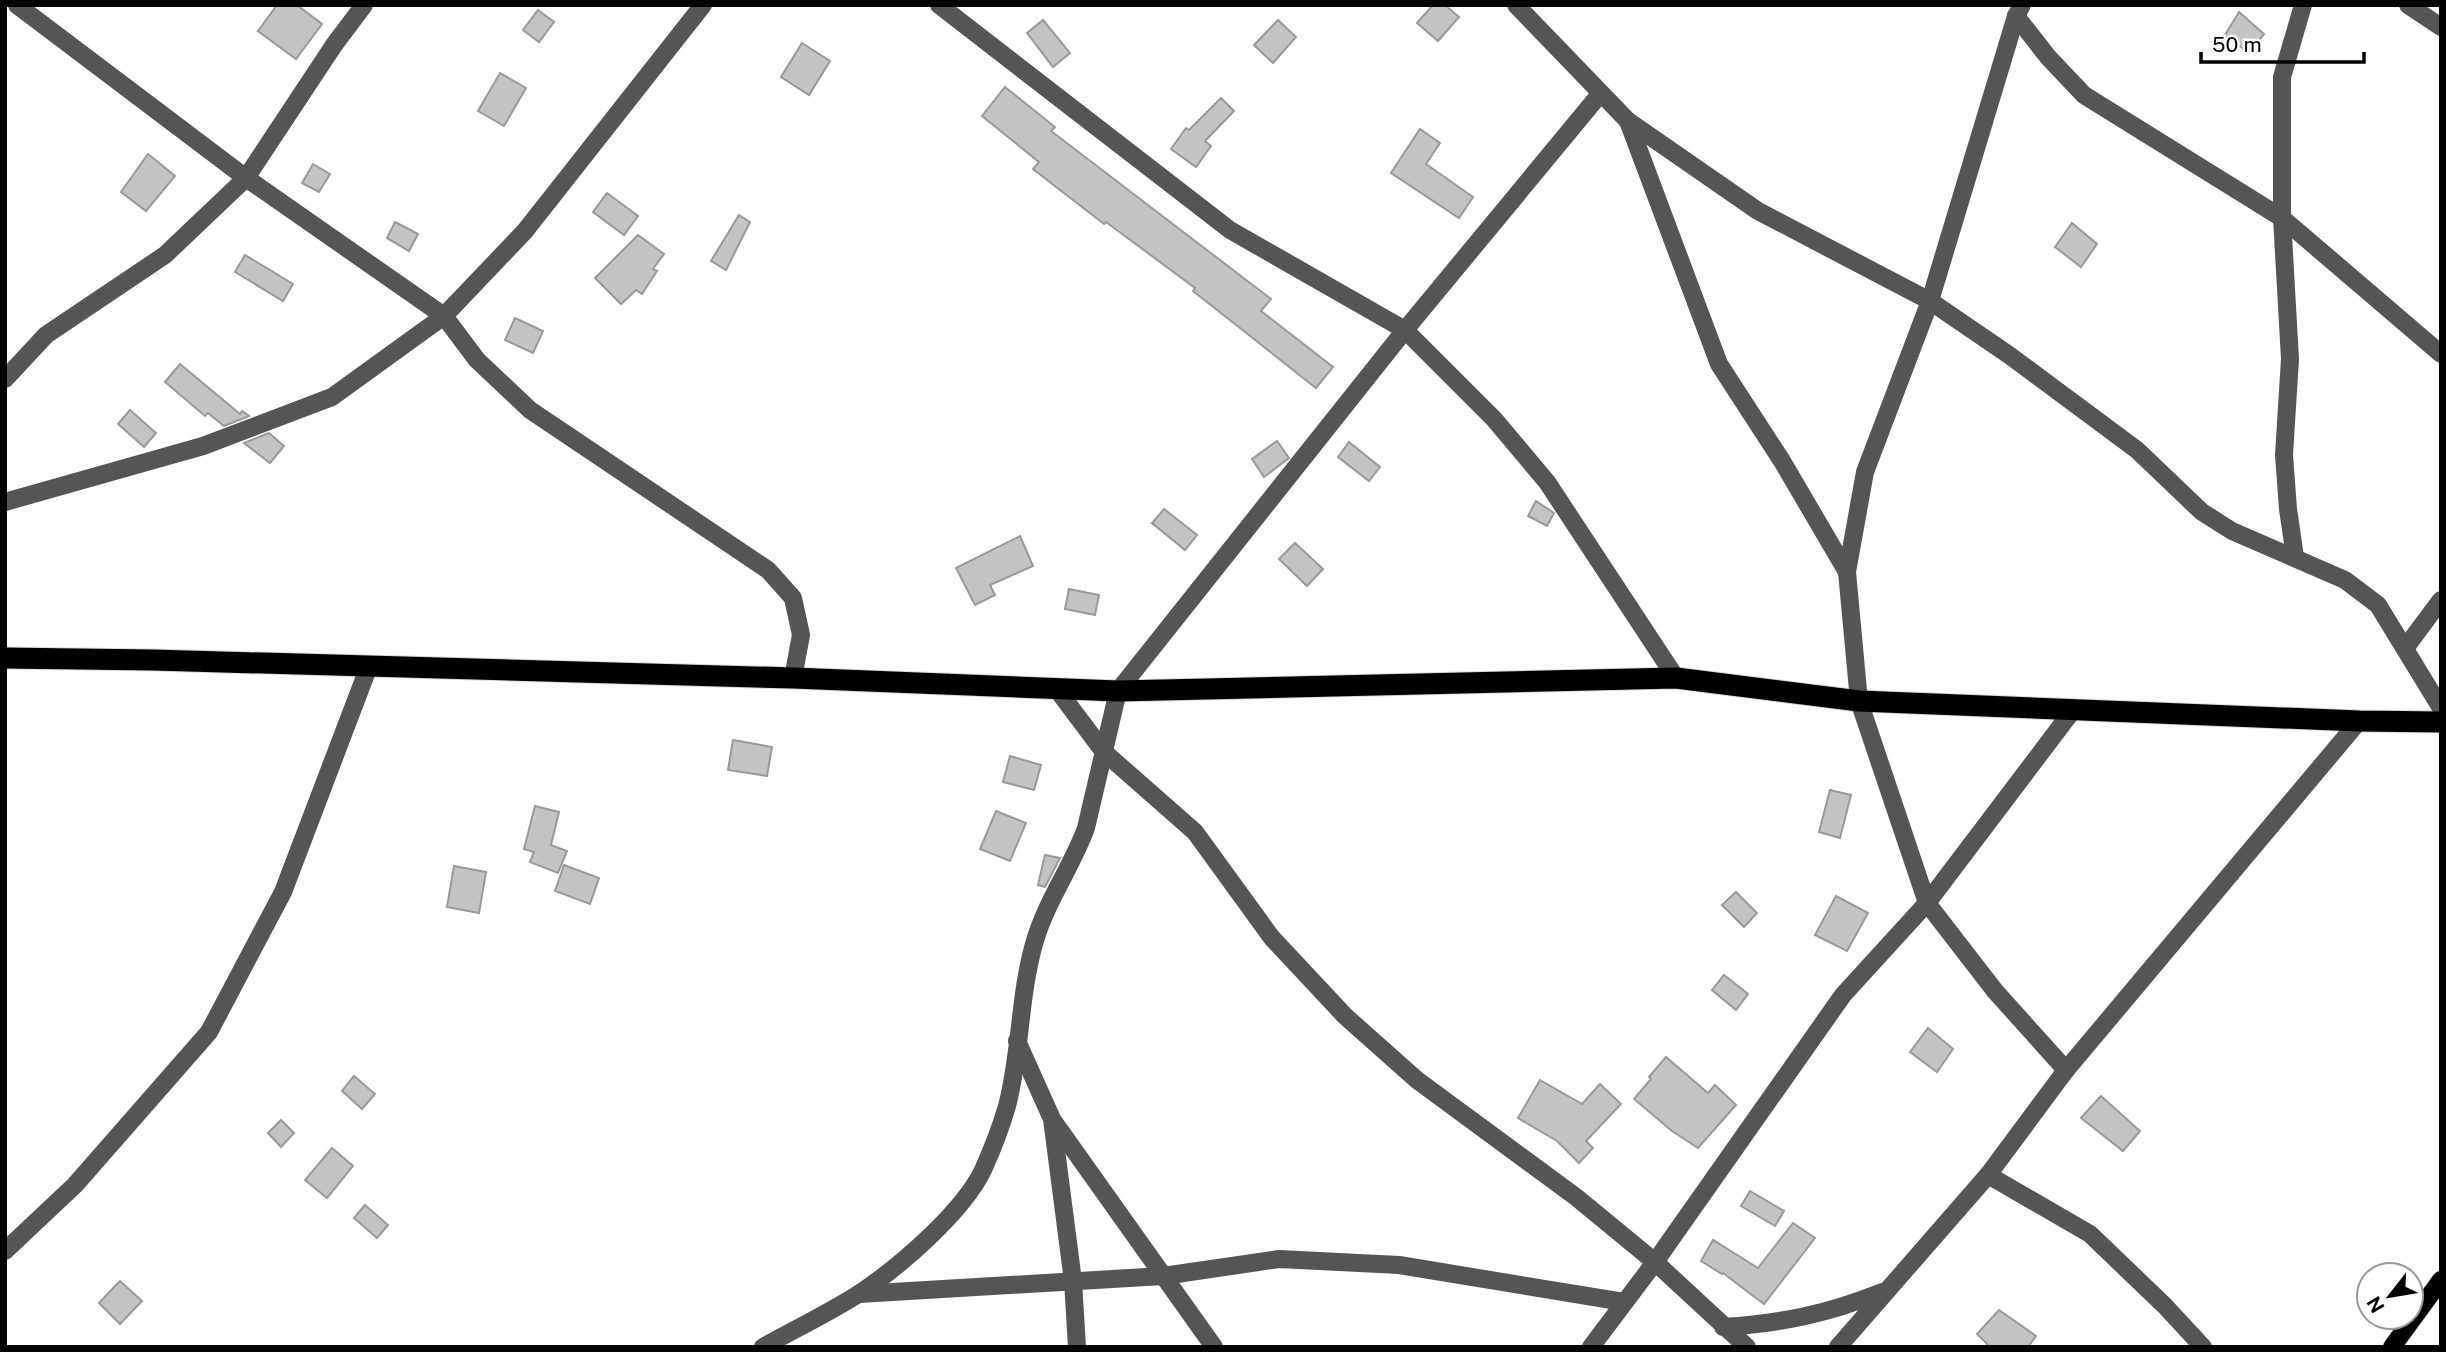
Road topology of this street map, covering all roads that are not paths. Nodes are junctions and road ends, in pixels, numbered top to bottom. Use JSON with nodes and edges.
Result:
{"nodes":[{"id":1,"x":17,"y":5,"type":"edge"},
{"id":2,"x":364,"y":5,"type":"edge"},
{"id":3,"x":703,"y":5,"type":"edge"},
{"id":4,"x":939,"y":5,"type":"edge"},
{"id":5,"x":1516,"y":5,"type":"edge"},
{"id":6,"x":2303,"y":5,"type":"edge"},
{"id":7,"x":2408,"y":5,"type":"edge"},
{"id":8,"x":2019,"y":11,"type":"edge"},
{"id":9,"x":2441,"y":27,"type":"edge"},
{"id":10,"x":1600,"y":94,"type":"junction"},
{"id":11,"x":1628,"y":121,"type":"junction"},
{"id":12,"x":246,"y":178,"type":"junction"},
{"id":13,"x":2282,"y":218,"type":"junction"},
{"id":14,"x":1930,"y":301,"type":"junction"},
{"id":15,"x":444,"y":316,"type":"junction"},
{"id":16,"x":1405,"y":330,"type":"junction"},
{"id":17,"x":2441,"y":354,"type":"edge"},
{"id":18,"x":5,"y":379,"type":"edge"},
{"id":19,"x":5,"y":502,"type":"edge"},
{"id":20,"x":2295,"y":558,"type":"junction"},
{"id":21,"x":1847,"y":572,"type":"junction"},
{"id":22,"x":2441,"y":600,"type":"edge"},
{"id":23,"x":2406,"y":648,"type":"junction"},
{"id":24,"x":5,"y":657,"type":"edge"},
{"id":25,"x":369,"y":666,"type":"junction"},
{"id":26,"x":793,"y":678,"type":"junction"},
{"id":27,"x":1676,"y":678,"type":"junction"},
{"id":28,"x":1056,"y":688,"type":"junction"},
{"id":29,"x":1118,"y":691,"type":"junction"},
{"id":30,"x":1859,"y":701,"type":"junction"},
{"id":31,"x":2441,"y":708,"type":"edge"},
{"id":32,"x":2073,"y":710,"type":"junction"},
{"id":33,"x":2359,"y":721,"type":"junction"},
{"id":34,"x":2441,"y":722,"type":"edge"},
{"id":35,"x":1104,"y":752,"type":"junction"},
{"id":36,"x":1927,"y":902,"type":"junction"},
{"id":37,"x":1017,"y":1040,"type":"junction"},
{"id":38,"x":2066,"y":1070,"type":"junction"},
{"id":39,"x":1052,"y":1119,"type":"junction"},
{"id":40,"x":1988,"y":1175,"type":"junction"},
{"id":41,"x":5,"y":1251,"type":"edge"},
{"id":42,"x":1655,"y":1262,"type":"junction"},
{"id":43,"x":1163,"y":1276,"type":"junction"},
{"id":44,"x":2441,"y":1280,"type":"edge"},
{"id":45,"x":1073,"y":1281,"type":"junction"},
{"id":46,"x":1886,"y":1290,"type":"junction"},
{"id":47,"x":859,"y":1294,"type":"junction"},
{"id":48,"x":1624,"y":1302,"type":"junction"},
{"id":49,"x":1723,"y":1327,"type":"junction"},
{"id":50,"x":763,"y":1347,"type":"edge"},
{"id":51,"x":1077,"y":1347,"type":"edge"},
{"id":52,"x":1214,"y":1347,"type":"edge"},
{"id":53,"x":1591,"y":1347,"type":"edge"},
{"id":54,"x":1747,"y":1347,"type":"edge"},
{"id":55,"x":1838,"y":1347,"type":"edge"},
{"id":56,"x":2203,"y":1347,"type":"edge"},
{"id":57,"x":2392,"y":1347,"type":"edge"}],
"edges":[{"from":1,"to":12,"type":"street"},
{"from":2,"to":12,"type":"street"},
{"from":3,"to":15,"type":"street"},
{"from":4,"to":16,"type":"street"},
{"from":5,"to":10,"type":"street"},
{"from":6,"to":13,"type":"street"},
{"from":7,"to":9,"type":"street"},
{"from":8,"to":13,"type":"street"},
{"from":8,"to":14,"type":"street"},
{"from":10,"to":11,"type":"street"},
{"from":10,"to":16,"type":"street"},
{"from":11,"to":14,"type":"street"},
{"from":11,"to":21,"type":"street"},
{"from":12,"to":15,"type":"street"},
{"from":12,"to":18,"type":"street"},
{"from":13,"to":17,"type":"street"},
{"from":13,"to":20,"type":"street"},
{"from":14,"to":20,"type":"street"},
{"from":14,"to":21,"type":"street"},
{"from":15,"to":19,"type":"street"},
{"from":15,"to":26,"type":"street"},
{"from":16,"to":27,"type":"street"},
{"from":16,"to":29,"type":"street"},
{"from":20,"to":23,"type":"street"},
{"from":21,"to":30,"type":"street"},
{"from":22,"to":23,"type":"street"},
{"from":23,"to":31,"type":"street"},
{"from":24,"to":25,"type":"highway"},
{"from":25,"to":26,"type":"highway"},
{"from":25,"to":41,"type":"street"},
{"from":26,"to":28,"type":"highway"},
{"from":27,"to":29,"type":"highway"},
{"from":27,"to":30,"type":"highway"},
{"from":28,"to":29,"type":"highway"},
{"from":28,"to":35,"type":"street"},
{"from":29,"to":35,"type":"street"},
{"from":30,"to":32,"type":"highway"},
{"from":30,"to":36,"type":"street"},
{"from":32,"to":33,"type":"highway"},
{"from":32,"to":36,"type":"street"},
{"from":33,"to":34,"type":"highway"},
{"from":33,"to":38,"type":"street"},
{"from":35,"to":37,"type":"street"},
{"from":35,"to":42,"type":"street"},
{"from":36,"to":38,"type":"street"},
{"from":36,"to":42,"type":"street"},
{"from":37,"to":39,"type":"street"},
{"from":37,"to":47,"type":"street"},
{"from":38,"to":40,"type":"street"},
{"from":39,"to":43,"type":"street"},
{"from":39,"to":45,"type":"street"},
{"from":40,"to":46,"type":"street"},
{"from":40,"to":56,"type":"street"},
{"from":42,"to":48,"type":"street"},
{"from":42,"to":49,"type":"street"},
{"from":43,"to":45,"type":"street"},
{"from":43,"to":48,"type":"street"},
{"from":43,"to":52,"type":"street"},
{"from":44,"to":57,"type":"main road"},
{"from":45,"to":47,"type":"street"},
{"from":45,"to":51,"type":"street"},
{"from":46,"to":49,"type":"street"},
{"from":46,"to":55,"type":"street"},
{"from":47,"to":50,"type":"street"},
{"from":48,"to":53,"type":"street"},
{"from":49,"to":54,"type":"street"}]}
